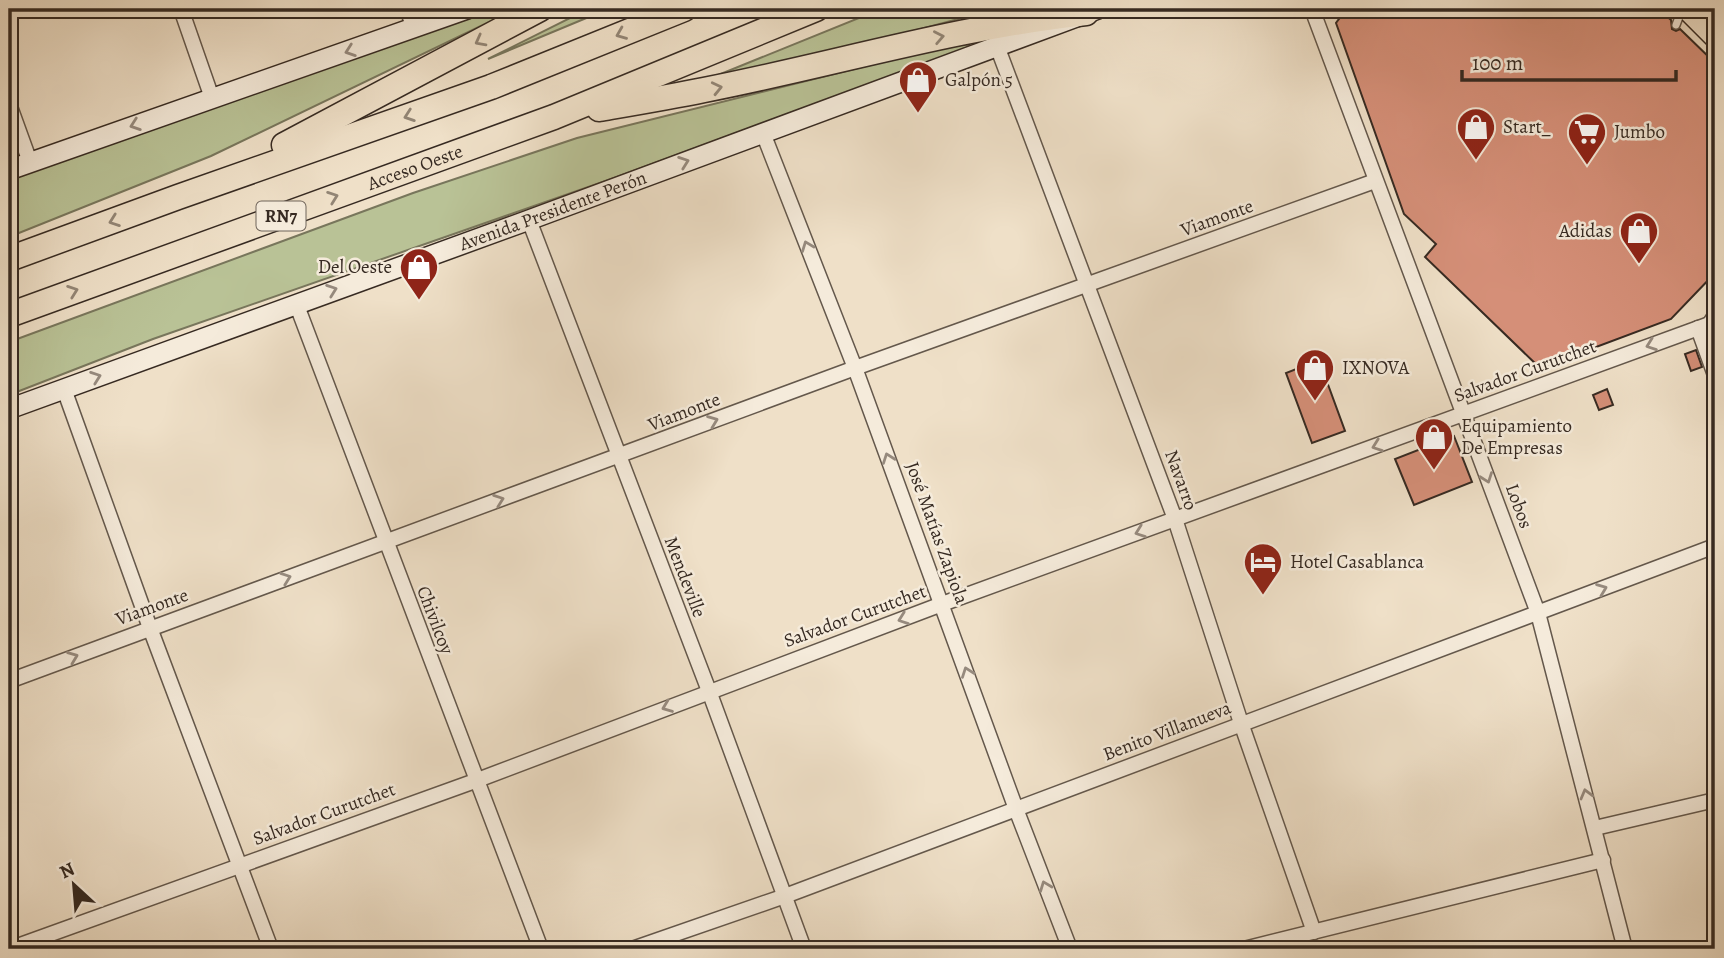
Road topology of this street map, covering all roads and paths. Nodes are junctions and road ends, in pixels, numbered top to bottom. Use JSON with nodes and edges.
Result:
{"nodes":[{"id":1,"x":181,"y":9,"type":"edge"},
{"id":2,"x":407,"y":9,"type":"edge"},
{"id":3,"x":467,"y":9,"type":"edge"},
{"id":4,"x":540,"y":9,"type":"edge"},
{"id":5,"x":684,"y":9,"type":"edge"},
{"id":6,"x":816,"y":9,"type":"edge"},
{"id":7,"x":1312,"y":9,"type":"edge"},
{"id":8,"x":1092,"y":11,"type":"edge"},
{"id":9,"x":1682,"y":14,"type":"edge"},
{"id":10,"x":414,"y":28,"type":"junction"},
{"id":11,"x":1715,"y":37,"type":"edge"},
{"id":12,"x":997,"y":46,"type":"junction"},
{"id":13,"x":212,"y":98,"type":"junction"},
{"id":14,"x":9,"y":104,"type":"edge"},
{"id":15,"x":554,"y":117,"type":"junction"},
{"id":16,"x":763,"y":133,"type":"junction"},
{"id":17,"x":30,"y":162,"type":"junction"},
{"id":18,"x":9,"y":170,"type":"edge"},
{"id":19,"x":1375,"y":181,"type":"junction"},
{"id":20,"x":178,"y":197,"type":"junction"},
{"id":21,"x":529,"y":220,"type":"junction"},
{"id":22,"x":9,"y":260,"type":"edge"},
{"id":23,"x":1087,"y":285,"type":"junction"},
{"id":24,"x":296,"y":303,"type":"junction"},
{"id":25,"x":1715,"y":309,"type":"edge"},
{"id":26,"x":9,"y":315,"type":"edge"},
{"id":27,"x":1706,"y":325,"type":"edge"},
{"id":28,"x":855,"y":368,"type":"junction"},
{"id":29,"x":1715,"y":375,"type":"edge"},
{"id":30,"x":64,"y":389,"type":"junction"},
{"id":31,"x":9,"y":409,"type":"edge"},
{"id":32,"x":1464,"y":414,"type":"junction"},
{"id":33,"x":618,"y":457,"type":"junction"},
{"id":34,"x":1175,"y":519,"type":"junction"},
{"id":35,"x":385,"y":541,"type":"junction"},
{"id":36,"x":1715,"y":546,"type":"edge"},
{"id":37,"x":943,"y":604,"type":"junction"},
{"id":38,"x":1538,"y":613,"type":"junction"},
{"id":39,"x":150,"y":628,"type":"junction"},
{"id":40,"x":9,"y":681,"type":"edge"},
{"id":41,"x":709,"y":691,"type":"junction"},
{"id":42,"x":1241,"y":723,"type":"junction"},
{"id":43,"x":475,"y":781,"type":"junction"},
{"id":44,"x":1715,"y":800,"type":"edge"},
{"id":45,"x":1016,"y":809,"type":"junction"},
{"id":46,"x":1595,"y":828,"type":"junction"},
{"id":47,"x":1603,"y":860,"type":"junction"},
{"id":48,"x":240,"y":865,"type":"junction"},
{"id":49,"x":785,"y":896,"type":"junction"},
{"id":50,"x":1314,"y":932,"type":"junction"},
{"id":51,"x":1249,"y":948,"type":"edge"},
{"id":52,"x":9,"y":949,"type":"edge"},
{"id":53,"x":271,"y":949,"type":"edge"},
{"id":54,"x":541,"y":949,"type":"edge"},
{"id":55,"x":632,"y":949,"type":"edge"},
{"id":56,"x":804,"y":949,"type":"edge"},
{"id":57,"x":1070,"y":949,"type":"edge"},
{"id":58,"x":1625,"y":949,"type":"edge"}],
"edges":[{"from":1,"to":13,"type":"street"},
{"from":2,"to":10,"type":"street"},
{"from":3,"to":10,"type":"street"},
{"from":4,"to":20,"type":"highway","one_way":true},
{"from":5,"to":20,"type":"highway","one_way":true},
{"from":6,"to":15,"type":"highway","name":"Acceso Oeste","number":"RN7"},
{"from":7,"to":19,"type":"street","name":"Lobos"},
{"from":8,"to":12,"type":"street","name":"Avenida Presidente Perón"},
{"from":15,"to":8,"type":"highway","one_way":true},
{"from":9,"to":11,"type":"main road"},
{"from":10,"to":13,"type":"street","one_way":true},
{"from":12,"to":16,"type":"street","name":"Avenida Presidente Perón"},
{"from":12,"to":23,"type":"street","name":"Navarro"},
{"from":13,"to":17,"type":"street","one_way":true},
{"from":14,"to":17,"type":"street"},
{"from":26,"to":15,"type":"highway","name":"Acceso Oeste","number":"RN7","one_way":true},
{"from":21,"to":16,"type":"street","name":"Avenida Presidente Perón","one_way":true},
{"from":28,"to":16,"type":"street","name":"José Matías Zapiola","one_way":true},
{"from":17,"to":18,"type":"street"},
{"from":19,"to":23,"type":"street","name":"Viamonte"},
{"from":19,"to":32,"type":"street","name":"Lobos"},
{"from":20,"to":22,"type":"highway","one_way":true},
{"from":24,"to":21,"type":"street","name":"Avenida Presidente Perón","one_way":true},
{"from":21,"to":33,"type":"street","name":"Mendeville"},
{"from":23,"to":28,"type":"street","name":"Viamonte"},
{"from":23,"to":34,"type":"street","name":"Navarro"},
{"from":30,"to":24,"type":"street","name":"Avenida Presidente Perón","one_way":true},
{"from":24,"to":35,"type":"street","name":"Chivilcoy"},
{"from":25,"to":27,"type":"lane"},
{"from":27,"to":29,"type":"street"},
{"from":27,"to":32,"type":"street","name":"Salvador Curutchet","one_way":true},
{"from":33,"to":28,"type":"street","name":"Viamonte","one_way":true},
{"from":37,"to":28,"type":"street","name":"José Matías Zapiola","one_way":true},
{"from":30,"to":31,"type":"street","name":"Avenida Presidente Perón"},
{"from":30,"to":39,"type":"street"},
{"from":32,"to":34,"type":"street","name":"Salvador Curutchet","one_way":true},
{"from":32,"to":38,"type":"street","name":"Lobos","one_way":true},
{"from":35,"to":33,"type":"street","name":"Viamonte","one_way":true},
{"from":33,"to":41,"type":"street","name":"Mendeville"},
{"from":34,"to":37,"type":"street","name":"Salvador Curutchet","one_way":true},
{"from":34,"to":42,"type":"street","name":"Navarro"},
{"from":39,"to":35,"type":"street","name":"Viamonte","one_way":true},
{"from":35,"to":43,"type":"street","name":"Chivilcoy"},
{"from":38,"to":36,"type":"street","name":"Benito Villanueva","one_way":true},
{"from":37,"to":41,"type":"street","name":"Salvador Curutchet","one_way":true},
{"from":45,"to":37,"type":"street","name":"José Matías Zapiola","one_way":true},
{"from":38,"to":42,"type":"street","name":"Benito Villanueva"},
{"from":46,"to":38,"type":"street","name":"Lobos","one_way":true},
{"from":40,"to":39,"type":"street","name":"Viamonte","one_way":true},
{"from":39,"to":48,"type":"street"},
{"from":41,"to":43,"type":"street","name":"Salvador Curutchet","one_way":true},
{"from":41,"to":49,"type":"street","name":"Mendeville"},
{"from":42,"to":45,"type":"street","name":"Benito Villanueva"},
{"from":42,"to":50,"type":"street","name":"Navarro"},
{"from":43,"to":48,"type":"street","name":"Salvador Curutchet"},
{"from":43,"to":54,"type":"street","name":"Chivilcoy"},
{"from":44,"to":46,"type":"street"},
{"from":45,"to":49,"type":"street","name":"Benito Villanueva"},
{"from":57,"to":45,"type":"street","name":"José Matías Zapiola","one_way":true},
{"from":46,"to":47,"type":"street","name":"Lobos"},
{"from":47,"to":50,"type":"street"},
{"from":47,"to":58,"type":"street","name":"Lobos"},
{"from":48,"to":52,"type":"street","name":"Salvador Curutchet"},
{"from":48,"to":53,"type":"street"},
{"from":49,"to":55,"type":"street","name":"Benito Villanueva"},
{"from":49,"to":56,"type":"street","name":"Mendeville"},
{"from":50,"to":51,"type":"street"}]}
